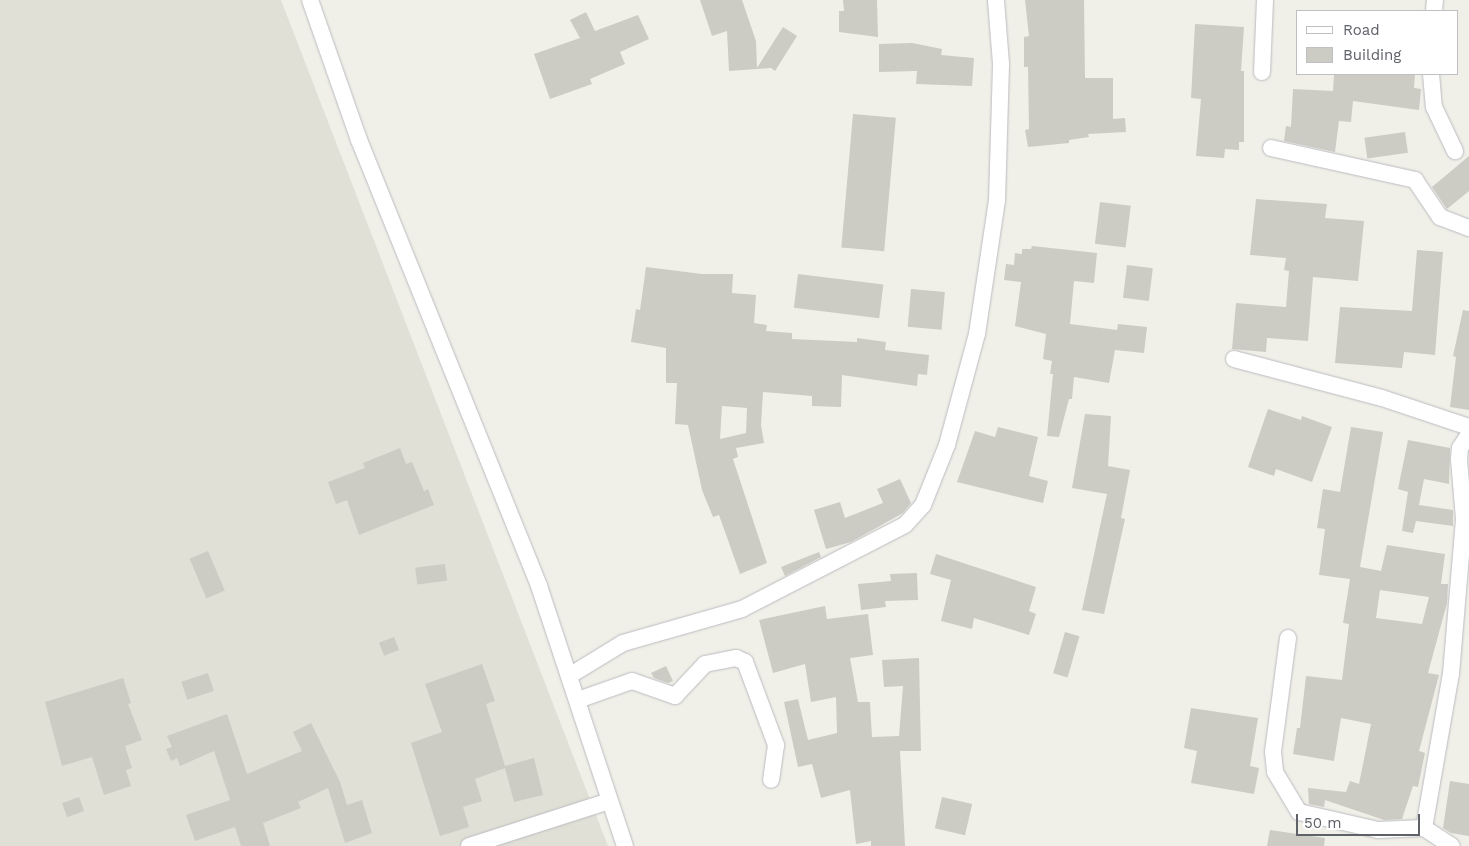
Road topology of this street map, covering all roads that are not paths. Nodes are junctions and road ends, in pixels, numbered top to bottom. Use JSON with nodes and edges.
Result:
{"nodes":[{"id":1,"x":310,"y":0,"type":"edge"},
{"id":2,"x":996,"y":0,"type":"edge"},
{"id":3,"x":1265,"y":0,"type":"edge"},
{"id":4,"x":1262,"y":72,"type":"dead end"},
{"id":5,"x":1431,"y":75,"type":"edge"},
{"id":6,"x":1271,"y":148,"type":"dead end"},
{"id":7,"x":1455,"y":151,"type":"dead end"},
{"id":8,"x":1469,"y":228,"type":"edge"},
{"id":9,"x":1234,"y":359,"type":"dead end"},
{"id":10,"x":1469,"y":427,"type":"edge"},
{"id":11,"x":1469,"y":434,"type":"edge"},
{"id":12,"x":1288,"y":638,"type":"dead end"},
{"id":13,"x":569,"y":676,"type":"junction"},
{"id":14,"x":578,"y":700,"type":"junction"},
{"id":15,"x":771,"y":780,"type":"dead end"},
{"id":16,"x":609,"y":801,"type":"junction"},
{"id":17,"x":1424,"y":828,"type":"junction"},
{"id":18,"x":469,"y":846,"type":"edge"},
{"id":19,"x":625,"y":846,"type":"edge"},
{"id":20,"x":1452,"y":846,"type":"edge"}],
"edges":[{"from":1,"to":13,"type":"street"},
{"from":2,"to":13,"type":"street"},
{"from":3,"to":4,"type":"street"},
{"from":5,"to":7,"type":"street"},
{"from":6,"to":8,"type":"street"},
{"from":9,"to":10,"type":"street"},
{"from":11,"to":17,"type":"street"},
{"from":12,"to":17,"type":"street"},
{"from":13,"to":14,"type":"street"},
{"from":14,"to":15,"type":"street"},
{"from":14,"to":16,"type":"street"},
{"from":16,"to":18,"type":"street"},
{"from":16,"to":19,"type":"street"},
{"from":17,"to":20,"type":"street"}]}
